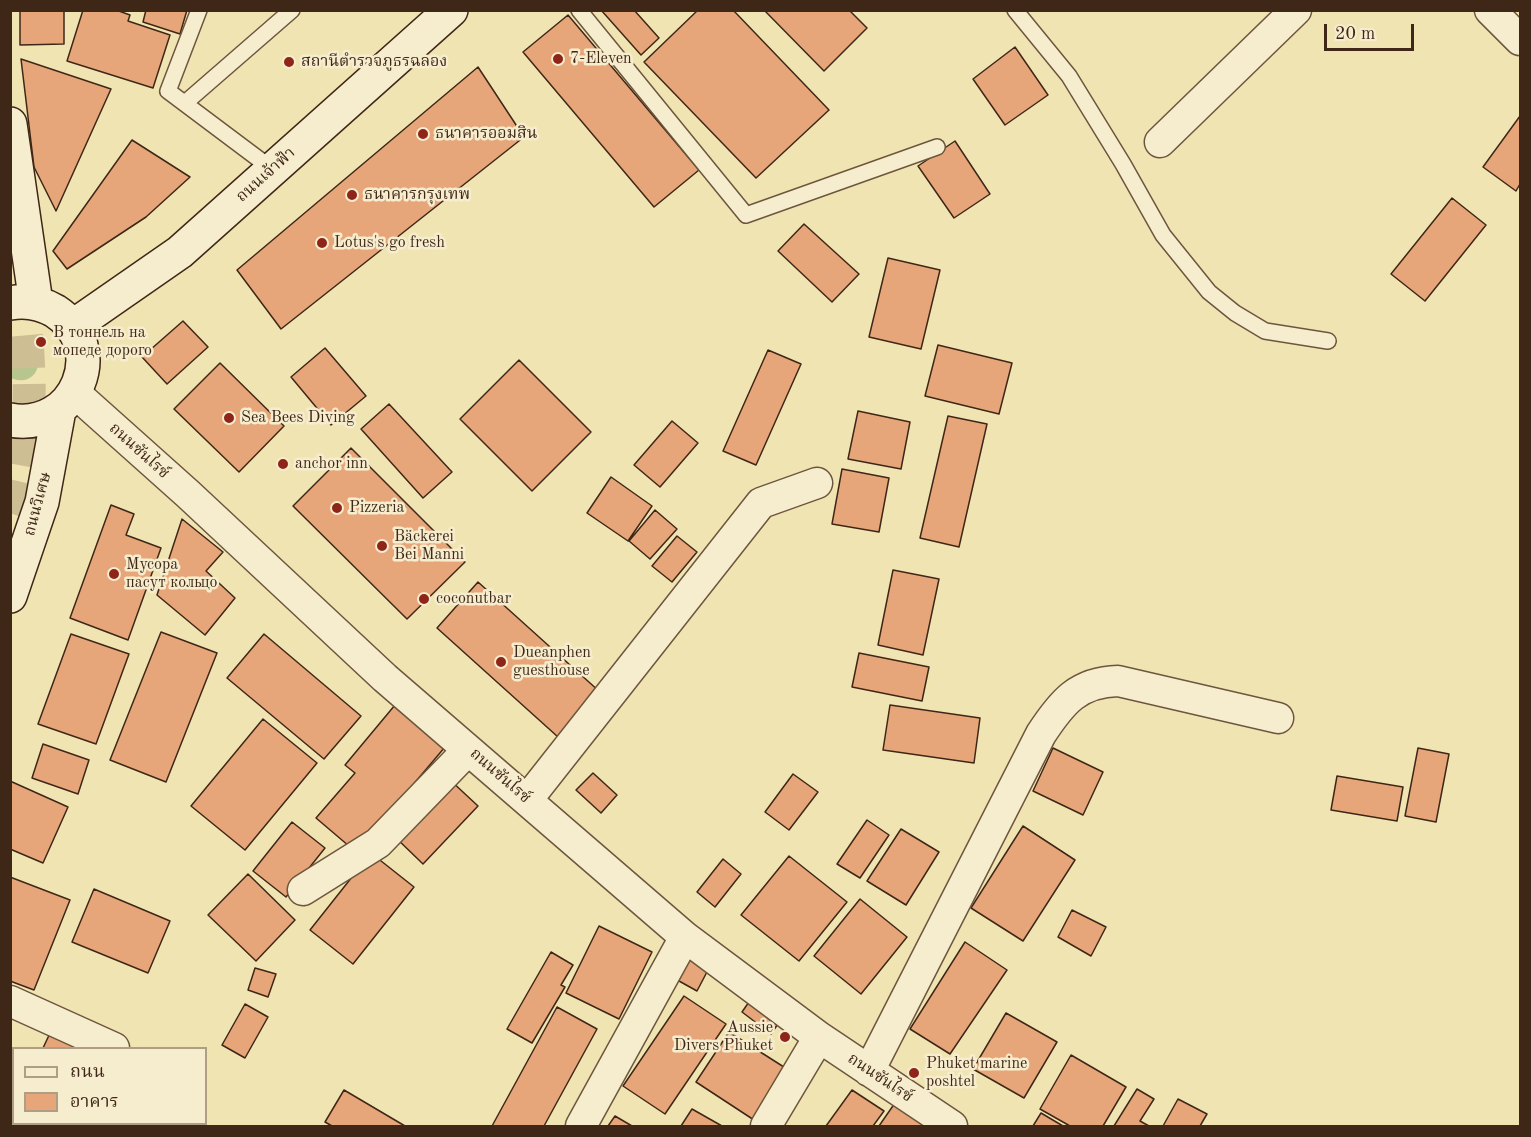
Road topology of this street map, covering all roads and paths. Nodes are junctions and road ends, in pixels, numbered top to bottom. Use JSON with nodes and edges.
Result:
{"nodes":[{"id":1,"x":199,"y":10,"type":"edge"},
{"id":2,"x":292,"y":10,"type":"edge"},
{"id":3,"x":451,"y":10,"type":"edge"},
{"id":4,"x":579,"y":10,"type":"edge"},
{"id":5,"x":1016,"y":10,"type":"edge"},
{"id":6,"x":1296,"y":10,"type":"edge"},
{"id":7,"x":1490,"y":10,"type":"edge"},
{"id":8,"x":1521,"y":40,"type":"edge"},
{"id":9,"x":185,"y":103,"type":"junction"},
{"id":10,"x":10,"y":124,"type":"edge"},
{"id":11,"x":1160,"y":142,"type":"dead end"},
{"id":12,"x":937,"y":147,"type":"dead end"},
{"id":13,"x":272,"y":170,"type":"junction"},
{"id":14,"x":23,"y":303,"type":"edge"},
{"id":15,"x":72,"y":327,"type":"junction"},
{"id":16,"x":1328,"y":341,"type":"dead end"},
{"id":17,"x":67,"y":401,"type":"junction"},
{"id":18,"x":10,"y":420,"type":"edge"},
{"id":19,"x":817,"y":483,"type":"dead end"},
{"id":20,"x":10,"y":596,"type":"edge"},
{"id":21,"x":1278,"y":718,"type":"dead end"},
{"id":22,"x":468,"y":750,"type":"junction"},
{"id":23,"x":527,"y":800,"type":"junction"},
{"id":24,"x":303,"y":890,"type":"dead end"},
{"id":25,"x":685,"y":937,"type":"junction"},
{"id":26,"x":10,"y":1001,"type":"edge"},
{"id":27,"x":819,"y":1037,"type":"junction"},
{"id":28,"x":112,"y":1047,"type":"edge"},
{"id":29,"x":869,"y":1071,"type":"junction"},
{"id":30,"x":581,"y":1126,"type":"edge"},
{"id":31,"x":766,"y":1126,"type":"edge"},
{"id":32,"x":952,"y":1126,"type":"edge"}],
"edges":[{"from":1,"to":9,"type":"lane"},
{"from":2,"to":9,"type":"lane"},
{"from":3,"to":13,"type":"main road","name":"ถนนเจ้าฟ้า"},
{"from":4,"to":12,"type":"lane"},
{"from":5,"to":16,"type":"lane"},
{"from":6,"to":11,"type":"street"},
{"from":7,"to":8,"type":"street"},
{"from":9,"to":13,"type":"lane"},
{"from":10,"to":14,"type":"main road"},
{"from":13,"to":15,"type":"main road","name":"ถนนเจ้าฟ้า"},
{"from":14,"to":15,"type":"main road"},
{"from":15,"to":17,"type":"main road","name":"ถนนวิเศษ"},
{"from":17,"to":18,"type":"main road"},
{"from":17,"to":20,"type":"main road","name":"ถนนวิเศษ"},
{"from":17,"to":22,"type":"street","name":"ถนนซันไรซ์"},
{"from":19,"to":23,"type":"street"},
{"from":21,"to":29,"type":"street"},
{"from":22,"to":23,"type":"street","name":"ถนนซันไรซ์"},
{"from":22,"to":24,"type":"street"},
{"from":23,"to":25,"type":"street","name":"ถนนซันไรซ์"},
{"from":25,"to":27,"type":"street","name":"ถนนซันไรซ์"},
{"from":25,"to":30,"type":"street"},
{"from":26,"to":28,"type":"street"},
{"from":27,"to":29,"type":"street","name":"ถนนซันไรซ์"},
{"from":27,"to":31,"type":"street"},
{"from":29,"to":32,"type":"street","name":"ถนนซันไรซ์"}]}
